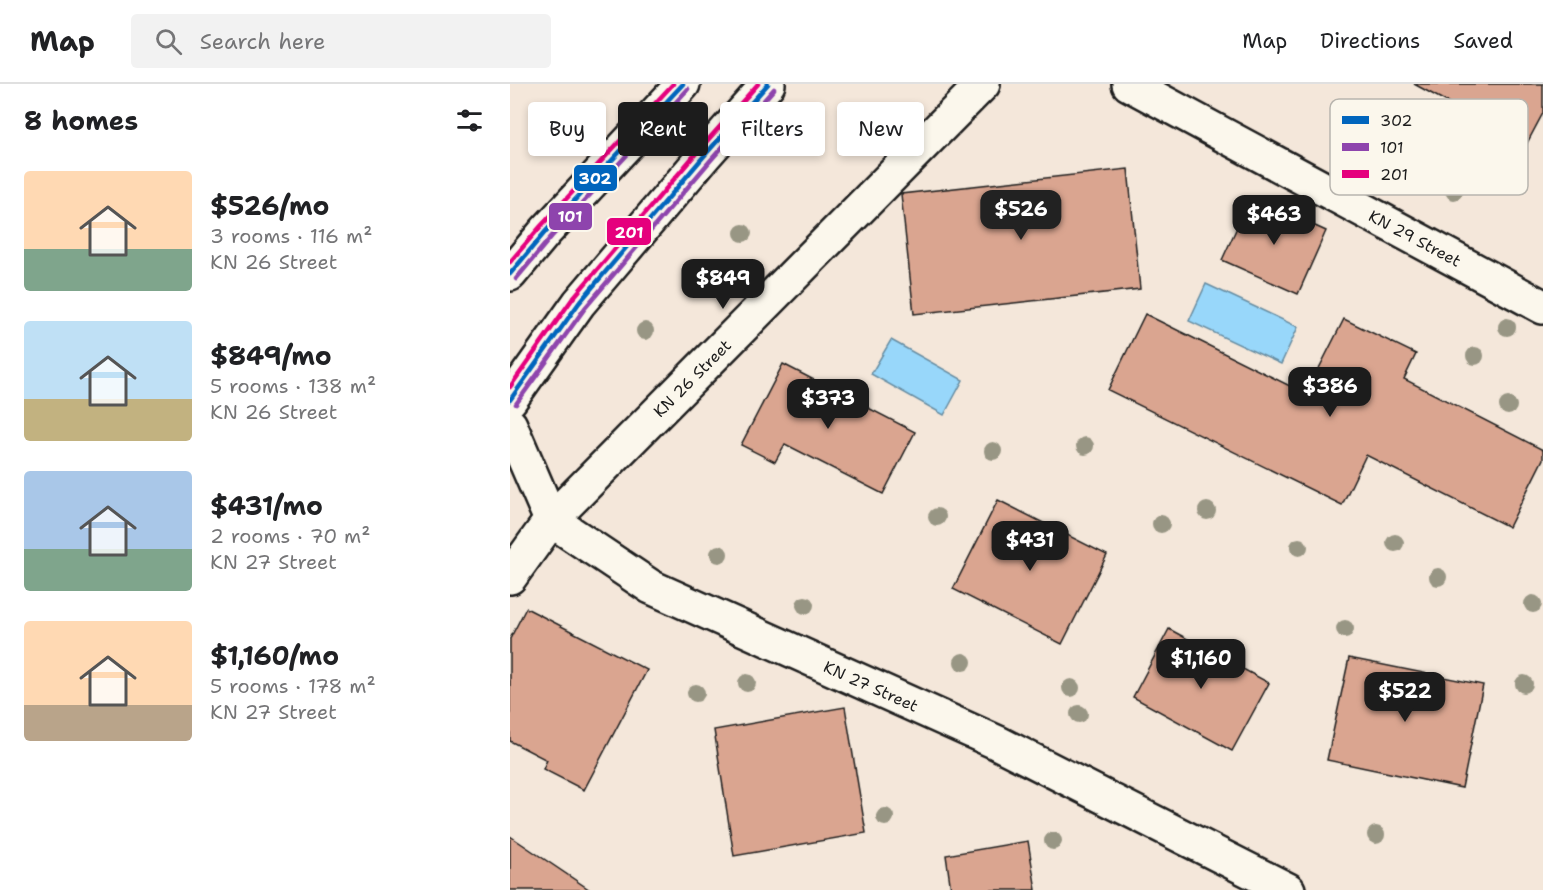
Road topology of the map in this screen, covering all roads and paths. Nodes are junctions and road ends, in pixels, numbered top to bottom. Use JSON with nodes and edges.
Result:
{"nodes":[{"id":1,"x":683,"y":84,"type":"edge"},
{"id":2,"x":768,"y":84,"type":"edge"},
{"id":3,"x":983,"y":84,"type":"edge"},
{"id":4,"x":1129,"y":84,"type":"edge"},
{"id":5,"x":1330,"y":192,"type":"edge"},
{"id":6,"x":1335,"y":195,"type":"edge"},
{"id":7,"x":510,"y":274,"type":"edge"},
{"id":8,"x":1543,"y":307,"type":"edge"},
{"id":9,"x":510,"y":400,"type":"edge"},
{"id":10,"x":510,"y":425,"type":"edge"},
{"id":11,"x":551,"y":520,"type":"junction"},
{"id":12,"x":510,"y":577,"type":"edge"},
{"id":13,"x":1288,"y":890,"type":"edge"}],
"edges":[{"from":1,"to":7,"type":"main road"},
{"from":2,"to":9,"type":"main road"},
{"from":3,"to":11,"type":"main road","name":"KN 26 Street"},
{"from":4,"to":5,"type":"main road","name":"KN 29 Street"},
{"from":6,"to":8,"type":"main road","name":"KN 29 Street"},
{"from":10,"to":11,"type":"main road"},
{"from":11,"to":12,"type":"main road","name":"KN 26 Street"},
{"from":11,"to":13,"type":"main road","name":"KN 27 Street"}]}
